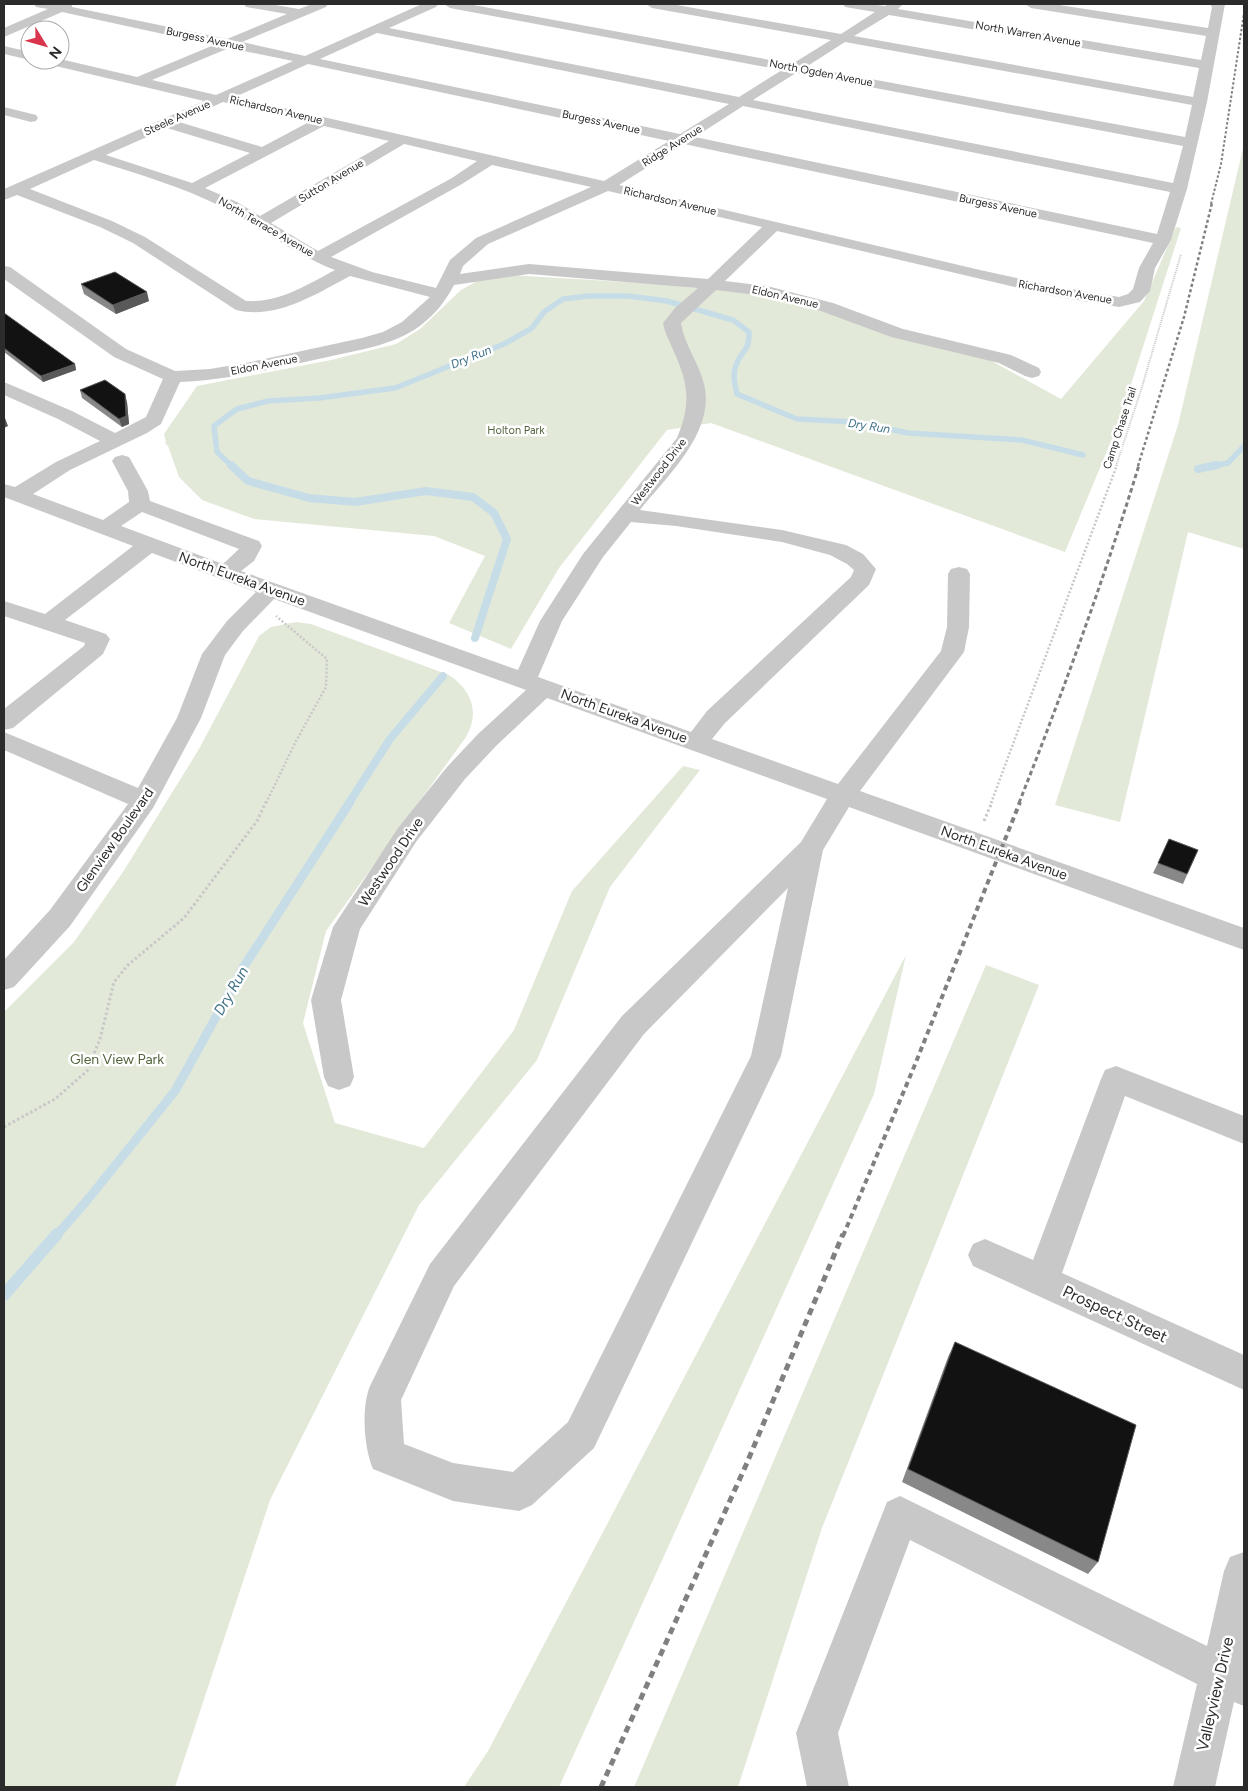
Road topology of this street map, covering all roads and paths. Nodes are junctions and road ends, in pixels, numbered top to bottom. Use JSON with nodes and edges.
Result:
{"nodes":[{"id":1,"x":40,"y":4,"type":"edge"},
{"id":2,"x":250,"y":4,"type":"edge"},
{"id":3,"x":322,"y":4,"type":"edge"},
{"id":4,"x":432,"y":4,"type":"edge"},
{"id":5,"x":450,"y":4,"type":"edge"},
{"id":6,"x":652,"y":4,"type":"edge"},
{"id":7,"x":849,"y":4,"type":"edge"},
{"id":8,"x":1031,"y":4,"type":"edge"},
{"id":9,"x":1216,"y":4,"type":"edge"},
{"id":10,"x":1220,"y":4,"type":"edge"},
{"id":11,"x":68,"y":6,"type":"edge"},
{"id":12,"x":892,"y":7,"type":"edge"},
{"id":13,"x":299,"y":13,"type":"junction"},
{"id":14,"x":375,"y":29,"type":"junction"},
{"id":15,"x":4,"y":33,"type":"edge"},
{"id":16,"x":1214,"y":33,"type":"junction"},
{"id":17,"x":843,"y":38,"type":"junction"},
{"id":18,"x":226,"y":43,"type":"junction"},
{"id":19,"x":4,"y":50,"type":"edge"},
{"id":20,"x":20,"y":54,"type":"edge"},
{"id":21,"x":306,"y":60,"type":"junction"},
{"id":22,"x":70,"y":65,"type":"edge"},
{"id":23,"x":1207,"y":65,"type":"junction"},
{"id":24,"x":794,"y":68,"type":"junction"},
{"id":25,"x":140,"y":81,"type":"junction"},
{"id":26,"x":220,"y":99,"type":"junction"},
{"id":27,"x":1200,"y":102,"type":"junction"},
{"id":28,"x":740,"y":103,"type":"junction"},
{"id":29,"x":4,"y":111,"type":"edge"},
{"id":30,"x":31,"y":118,"type":"dead end"},
{"id":31,"x":322,"y":121,"type":"junction"},
{"id":32,"x":166,"y":123,"type":"junction"},
{"id":33,"x":403,"y":139,"type":"junction"},
{"id":34,"x":682,"y":139,"type":"junction"},
{"id":35,"x":1191,"y":143,"type":"junction"},
{"id":36,"x":263,"y":152,"type":"junction"},
{"id":37,"x":92,"y":155,"type":"junction"},
{"id":38,"x":490,"y":159,"type":"junction"},
{"id":39,"x":4,"y":177,"type":"edge"},
{"id":40,"x":607,"y":186,"type":"junction"},
{"id":41,"x":194,"y":188,"type":"junction"},
{"id":42,"x":16,"y":189,"type":"edge"},
{"id":43,"x":1179,"y":189,"type":"junction"},
{"id":44,"x":260,"y":223,"type":"junction"},
{"id":45,"x":774,"y":225,"type":"junction"},
{"id":46,"x":1162,"y":240,"type":"junction"},
{"id":47,"x":505,"y":245,"type":"junction"},
{"id":48,"x":1182,"y":252,"type":"dead end"},
{"id":49,"x":319,"y":258,"type":"junction"},
{"id":50,"x":350,"y":270,"type":"junction"},
{"id":51,"x":528,"y":270,"type":"junction"},
{"id":52,"x":4,"y":271,"type":"edge"},
{"id":53,"x":713,"y":284,"type":"junction"},
{"id":54,"x":444,"y":287,"type":"junction"},
{"id":55,"x":1032,"y":372,"type":"dead end"},
{"id":56,"x":173,"y":377,"type":"junction"},
{"id":57,"x":4,"y":388,"type":"edge"},
{"id":58,"x":113,"y":440,"type":"junction"},
{"id":59,"x":122,"y":461,"type":"dead end"},
{"id":60,"x":10,"y":493,"type":"edge"},
{"id":61,"x":140,"y":504,"type":"junction"},
{"id":62,"x":626,"y":515,"type":"junction"},
{"id":63,"x":105,"y":528,"type":"junction"},
{"id":64,"x":149,"y":544,"type":"junction"},
{"id":65,"x":226,"y":572,"type":"junction"},
{"id":66,"x":959,"y":574,"type":"dead end"},
{"id":67,"x":271,"y":589,"type":"junction"},
{"id":68,"x":295,"y":598,"type":"junction"},
{"id":69,"x":4,"y":608,"type":"edge"},
{"id":70,"x":49,"y":622,"type":"junction"},
{"id":71,"x":534,"y":684,"type":"junction"},
{"id":72,"x":4,"y":722,"type":"edge"},
{"id":73,"x":4,"y":740,"type":"edge"},
{"id":74,"x":696,"y":742,"type":"junction"},
{"id":75,"x":843,"y":795,"type":"junction"},
{"id":76,"x":144,"y":801,"type":"junction"},
{"id":77,"x":975,"y":843,"type":"junction"},
{"id":78,"x":810,"y":849,"type":"junction"},
{"id":79,"x":1244,"y":939,"type":"edge"},
{"id":80,"x":4,"y":979,"type":"edge"},
{"id":81,"x":339,"y":1077,"type":"dead end"},
{"id":82,"x":4,"y":1127,"type":"edge"},
{"id":83,"x":1244,"y":1130,"type":"edge"},
{"id":84,"x":985,"y":1255,"type":"dead end"},
{"id":85,"x":1042,"y":1281,"type":"junction"},
{"id":86,"x":1244,"y":1373,"type":"edge"},
{"id":87,"x":1244,"y":1571,"type":"edge"},
{"id":88,"x":1232,"y":1680,"type":"edge"},
{"id":89,"x":828,"y":1787,"type":"edge"},
{"id":90,"x":1194,"y":1787,"type":"edge"}],
"edges":[{"from":1,"to":11,"type":"street","name":"Burgess Avenue"},
{"from":2,"to":13,"type":"street"},
{"from":3,"to":13,"type":"street"},
{"from":4,"to":14,"type":"street","name":"Steele Avenue"},
{"from":5,"to":24,"type":"street","name":"North Ogden Avenue"},
{"from":6,"to":17,"type":"street"},
{"from":7,"to":12,"type":"street","name":"North Warren Avenue"},
{"from":8,"to":16,"type":"street"},
{"from":9,"to":10,"type":"street"},
{"from":10,"to":16,"type":"street"},
{"from":11,"to":15,"type":"street"},
{"from":11,"to":18,"type":"street","name":"Burgess Avenue"},
{"from":12,"to":17,"type":"street","name":"Ridge Avenue"},
{"from":12,"to":23,"type":"street","name":"North Warren Avenue"},
{"from":13,"to":18,"type":"street"},
{"from":14,"to":21,"type":"street","name":"Steele Avenue"},
{"from":14,"to":28,"type":"street"},
{"from":16,"to":23,"type":"street"},
{"from":17,"to":24,"type":"street","name":"Ridge Avenue"},
{"from":17,"to":27,"type":"street"},
{"from":18,"to":21,"type":"street","name":"Burgess Avenue"},
{"from":18,"to":25,"type":"street"},
{"from":19,"to":20,"type":"street"},
{"from":21,"to":26,"type":"street","name":"Steele Avenue"},
{"from":21,"to":34,"type":"street","name":"Burgess Avenue"},
{"from":22,"to":25,"type":"street","name":"Richardson Avenue"},
{"from":23,"to":27,"type":"street"},
{"from":24,"to":28,"type":"street","name":"Ridge Avenue"},
{"from":24,"to":35,"type":"street","name":"North Ogden Avenue"},
{"from":25,"to":26,"type":"street","name":"Richardson Avenue"},
{"from":26,"to":31,"type":"street","name":"Richardson Avenue"},
{"from":26,"to":32,"type":"street","name":"Steele Avenue"},
{"from":27,"to":35,"type":"street"},
{"from":28,"to":34,"type":"street","name":"Ridge Avenue"},
{"from":28,"to":43,"type":"street"},
{"from":29,"to":30,"type":"street"},
{"from":31,"to":33,"type":"street","name":"Richardson Avenue"},
{"from":31,"to":36,"type":"street"},
{"from":32,"to":36,"type":"street"},
{"from":32,"to":37,"type":"street","name":"Steele Avenue"},
{"from":33,"to":38,"type":"street","name":"Richardson Avenue"},
{"from":33,"to":44,"type":"street","name":"Sutton Avenue"},
{"from":34,"to":40,"type":"street","name":"Ridge Avenue"},
{"from":34,"to":46,"type":"street","name":"Burgess Avenue"},
{"from":35,"to":43,"type":"street"},
{"from":36,"to":41,"type":"street"},
{"from":37,"to":41,"type":"street","name":"North Terrace Avenue"},
{"from":37,"to":42,"type":"street","name":"Steele Avenue"},
{"from":38,"to":40,"type":"street","name":"Richardson Avenue"},
{"from":38,"to":49,"type":"street"},
{"from":39,"to":42,"type":"street"},
{"from":40,"to":45,"type":"street","name":"Richardson Avenue"},
{"from":40,"to":47,"type":"street","name":"Ridge Avenue"},
{"from":41,"to":44,"type":"street","name":"North Terrace Avenue"},
{"from":42,"to":50,"type":"street"},
{"from":43,"to":46,"type":"street"},
{"from":44,"to":49,"type":"street","name":"North Terrace Avenue"},
{"from":45,"to":46,"type":"street","name":"Richardson Avenue"},
{"from":45,"to":53,"type":"street","name":"Westwood Drive"},
{"from":47,"to":51,"type":"street"},
{"from":47,"to":54,"type":"street","name":"Ridge Avenue"},
{"from":48,"to":77,"type":"path","name":"Camp Chase Trail"},
{"from":49,"to":50,"type":"street","name":"North Terrace Avenue"},
{"from":50,"to":54,"type":"street","name":"North Terrace Avenue"},
{"from":51,"to":53,"type":"street","name":"Eldon Avenue"},
{"from":51,"to":54,"type":"street","name":"Eldon Avenue"},
{"from":52,"to":56,"type":"street","name":"Eldon Avenue"},
{"from":53,"to":55,"type":"street","name":"Eldon Avenue"},
{"from":53,"to":62,"type":"street","name":"Westwood Drive"},
{"from":54,"to":56,"type":"street","name":"Eldon Avenue"},
{"from":56,"to":58,"type":"street"},
{"from":57,"to":58,"type":"street"},
{"from":58,"to":60,"type":"street"},
{"from":59,"to":61,"type":"street"},
{"from":60,"to":63,"type":"street","name":"North Eureka Avenue"},
{"from":61,"to":63,"type":"street"},
{"from":61,"to":65,"type":"street"},
{"from":62,"to":71,"type":"street","name":"Westwood Drive"},
{"from":62,"to":74,"type":"street"},
{"from":63,"to":64,"type":"street","name":"North Eureka Avenue"},
{"from":64,"to":65,"type":"street","name":"North Eureka Avenue"},
{"from":64,"to":70,"type":"street"},
{"from":65,"to":67,"type":"street","name":"North Eureka Avenue"},
{"from":66,"to":75,"type":"street"},
{"from":67,"to":68,"type":"street","name":"North Eureka Avenue"},
{"from":67,"to":76,"type":"street","name":"Glenview Boulevard"},
{"from":68,"to":71,"type":"street","name":"North Eureka Avenue"},
{"from":68,"to":82,"type":"path"},
{"from":69,"to":70,"type":"street"},
{"from":70,"to":72,"type":"street"},
{"from":71,"to":74,"type":"street","name":"North Eureka Avenue"},
{"from":71,"to":81,"type":"street","name":"Westwood Drive"},
{"from":73,"to":76,"type":"street"},
{"from":74,"to":75,"type":"street","name":"North Eureka Avenue"},
{"from":75,"to":77,"type":"street","name":"North Eureka Avenue"},
{"from":75,"to":78,"type":"street"},
{"from":76,"to":80,"type":"street","name":"Glenview Boulevard"},
{"from":77,"to":79,"type":"street","name":"North Eureka Avenue"},
{"from":78,"to":78,"type":"street"},
{"from":83,"to":85,"type":"street"},
{"from":84,"to":85,"type":"street","name":"Prospect Street"},
{"from":85,"to":86,"type":"street","name":"Prospect Street"},
{"from":87,"to":88,"type":"street","name":"Valleyview Drive"},
{"from":88,"to":89,"type":"street"},
{"from":88,"to":90,"type":"street","name":"Valleyview Drive"}]}
